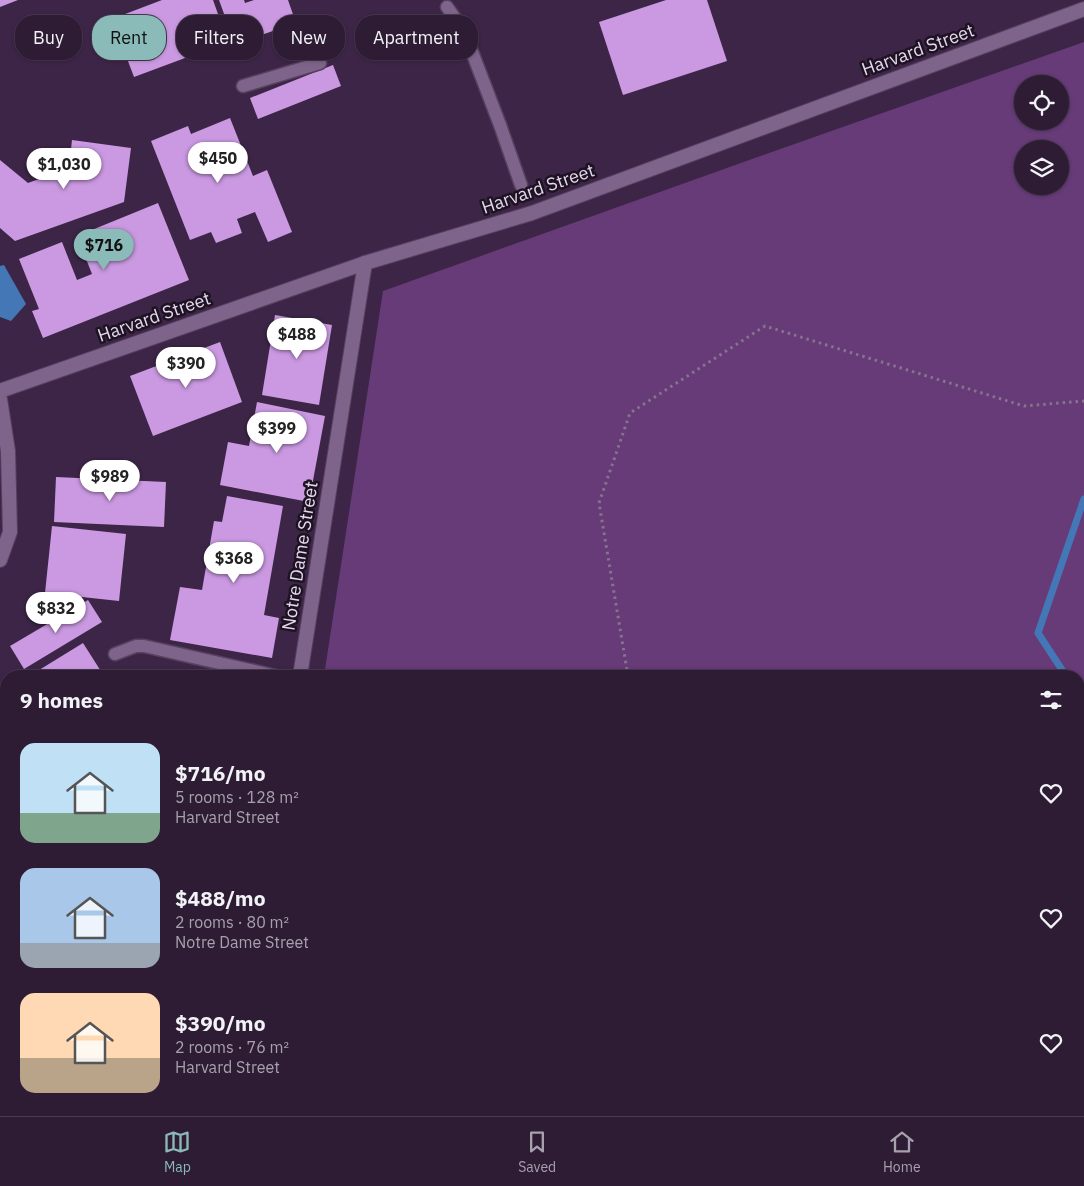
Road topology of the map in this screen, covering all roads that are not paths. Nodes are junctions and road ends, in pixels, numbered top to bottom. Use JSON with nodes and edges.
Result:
{"nodes":[{"id":1,"x":447,"y":7,"type":"dead end"},
{"id":2,"x":1084,"y":9,"type":"edge"},
{"id":3,"x":320,"y":63,"type":"dead end"},
{"id":4,"x":243,"y":86,"type":"dead end"},
{"id":5,"x":521,"y":185,"type":"dead end"},
{"id":6,"x":365,"y":263,"type":"junction"},
{"id":7,"x":0,"y":391,"type":"edge"},
{"id":8,"x":0,"y":399,"type":"edge"},
{"id":9,"x":0,"y":560,"type":"edge"},
{"id":10,"x":115,"y":654,"type":"dead end"},
{"id":11,"x":250,"y":670,"type":"edge"},
{"id":12,"x":301,"y":670,"type":"edge"}],
"edges":[{"from":1,"to":5,"type":"lane"},
{"from":2,"to":6,"type":"street","name":"Harvard Street"},
{"from":3,"to":4,"type":"lane"},
{"from":6,"to":7,"type":"street","name":"Harvard Street"},
{"from":6,"to":12,"type":"street","name":"Notre Dame Street"},
{"from":8,"to":9,"type":"street"},
{"from":10,"to":11,"type":"lane"}]}
